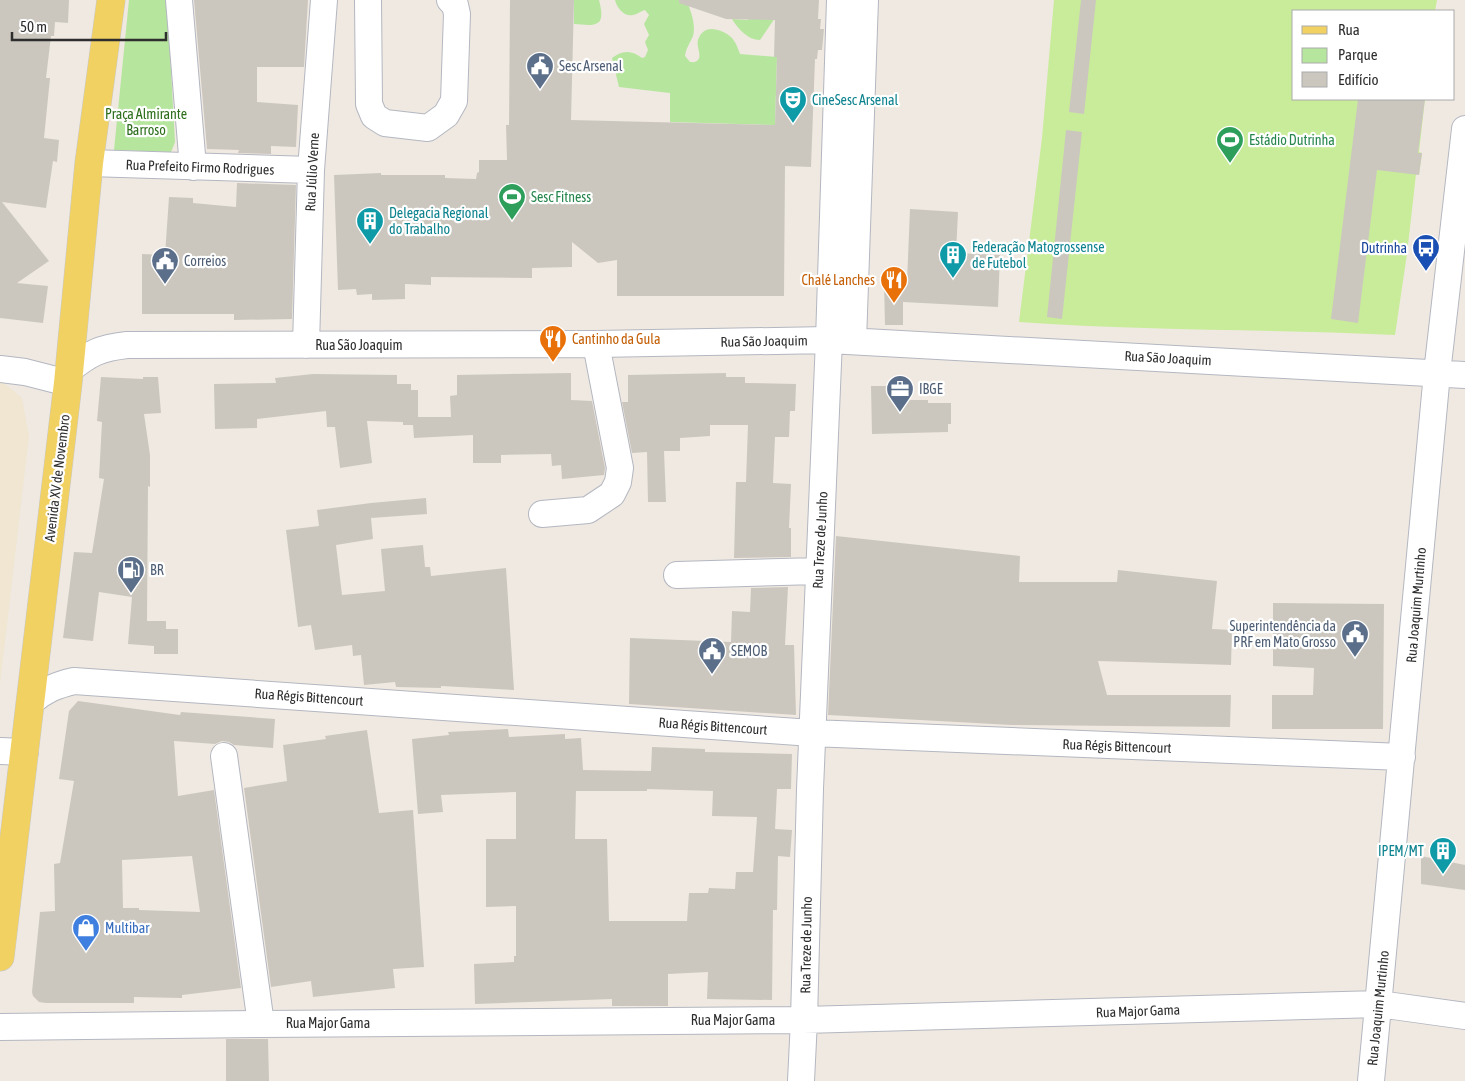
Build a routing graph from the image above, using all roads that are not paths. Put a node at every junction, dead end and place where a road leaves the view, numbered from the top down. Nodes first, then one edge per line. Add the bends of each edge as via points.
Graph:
1 (111, 0) edge
2 (180, 0) edge
3 (324, 0) edge
4 (368, 0) edge
5 (450, 0) edge
6 (840, 0) edge
7 (865, 0) edge
8 (1465, 129) edge
9 (89, 164) junction
10 (193, 167) junction
11 (311, 170) junction
12 (841, 341) junction
13 (596, 344) junction
14 (306, 345) junction
15 (0, 369) edge
16 (1437, 373) junction
17 (1465, 375) edge
18 (68, 377) junction
19 (542, 514) dead end
20 (818, 570) junction
21 (677, 575) dead end
22 (31, 702) junction
23 (812, 733) junction
24 (12, 751) edge
25 (224, 756) dead end
26 (1402, 757) junction
27 (0, 957) edge
28 (1379, 1004) junction
29 (1465, 1016) edge
30 (804, 1020) junction
31 (261, 1024) junction
32 (0, 1027) edge
33 (801, 1081) edge
34 (1371, 1081) edge

1 - 9 main road, Avenida XV de Novembro
2 - 10 street
3 - 11 street, Rua Júlio Verne
4 - 5 street via 369,104 374,116 385,123 428,128 446,114 454,101 457,14
6 - 12 street, Rua Treze de Junho
7 - 12 street, Rua Treze de Junho
8 - 16 street, Rua Joaquim Murtinho
9 - 10 street, Rua Prefeito Firmo Rodrigues
9 - 18 main road, Avenida XV de Novembro
10 - 11 street, Rua Prefeito Firmo Rodrigues
11 - 14 street, Rua Júlio Verne
12 - 13 street, Rua São Joaquim
12 - 16 street, Rua São Joaquim
12 - 20 street, Rua Treze de Junho
13 - 14 street, Rua São Joaquim
13 - 19 street via 620,468 618,482 612,494 588,510
14 - 18 street, Rua São Joaquim via 110,347 93,352
15 - 18 street
16 - 17 street, Rua São Joaquim
16 - 26 street, Rua Joaquim Murtinho
18 - 22 main road, Avenida XV de Novembro
20 - 21 street
20 - 23 street, Rua Treze de Junho
22 - 23 street, Rua Régis Bittencourt via 58,684 74,681
22 - 24 main road, Avenida XV de Novembro
23 - 26 street, Rua Régis Bittencourt
23 - 30 street, Rua Treze de Junho
24 - 27 main road, Avenida XV de Novembro
25 - 31 street
26 - 28 street, Rua Joaquim Murtinho
28 - 29 street, Rua Major Gama
28 - 30 street, Rua Major Gama
28 - 34 street, Rua Joaquim Murtinho
30 - 31 street, Rua Major Gama
30 - 33 street, Rua Treze de Junho
31 - 32 street, Rua Major Gama

